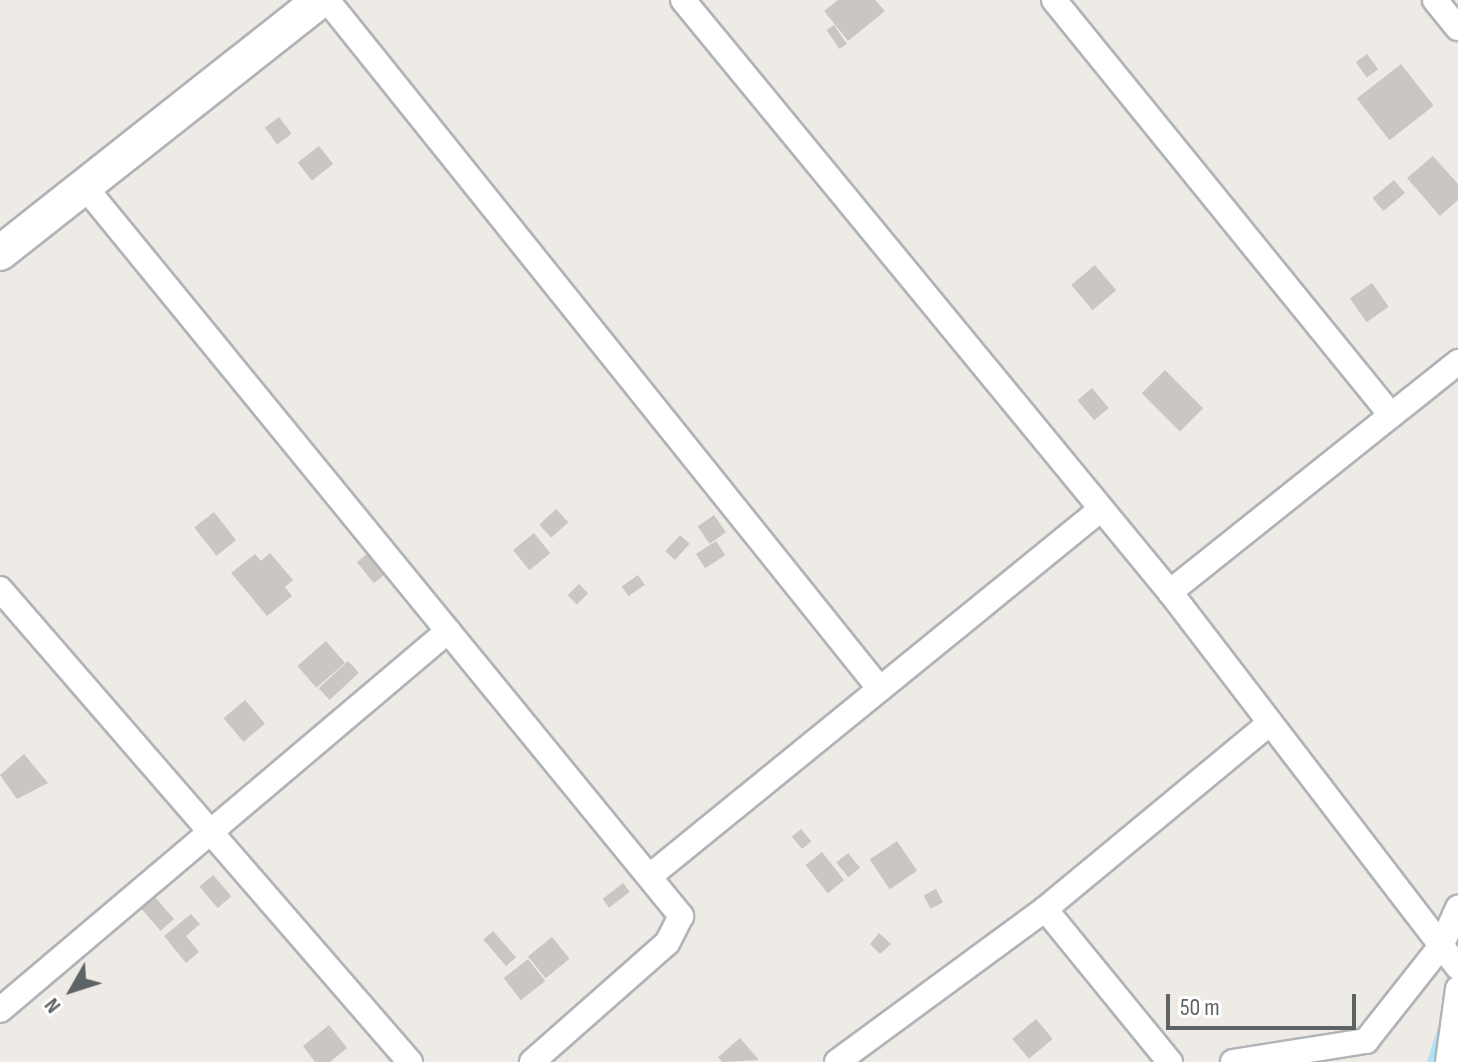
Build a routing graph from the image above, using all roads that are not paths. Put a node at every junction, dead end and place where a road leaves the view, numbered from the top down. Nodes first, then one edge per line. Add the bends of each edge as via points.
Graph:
1 (320, 0) edge
2 (327, 0) edge
3 (683, 0) edge
4 (1054, 0) edge
5 (1435, 0) edge
6 (1458, 28) edge
7 (85, 187) junction
8 (0, 253) edge
9 (1458, 362) edge
10 (1391, 415) junction
11 (1100, 510) junction
12 (0, 589) edge
13 (1170, 592) junction
14 (448, 631) junction
15 (880, 689) junction
16 (1270, 723) junction
17 (210, 833) junction
18 (650, 876) junction
19 (1458, 908) edge
20 (1045, 909) junction
21 (1441, 946) junction
22 (1458, 967) edge
23 (1458, 989) edge
24 (0, 1010) edge
25 (410, 1062) edge
26 (532, 1062) edge
27 (837, 1062) edge
28 (1170, 1062) edge
29 (1233, 1062) edge
30 (1448, 1062) edge

1 - 7 street
2 - 15 street
3 - 11 street
4 - 10 street
5 - 6 street
7 - 8 street
7 - 14 street
9 - 10 street
10 - 13 street
11 - 13 street
11 - 15 street
12 - 17 street
13 - 16 street
14 - 17 street
14 - 18 street
15 - 18 street
16 - 20 street
16 - 21 street
17 - 24 street
17 - 25 street
18 - 26 street via 681,916 667,943
19 - 21 street
20 - 27 street
20 - 28 street
21 - 22 street
21 - 29 street via 1366,1041
23 - 30 street

